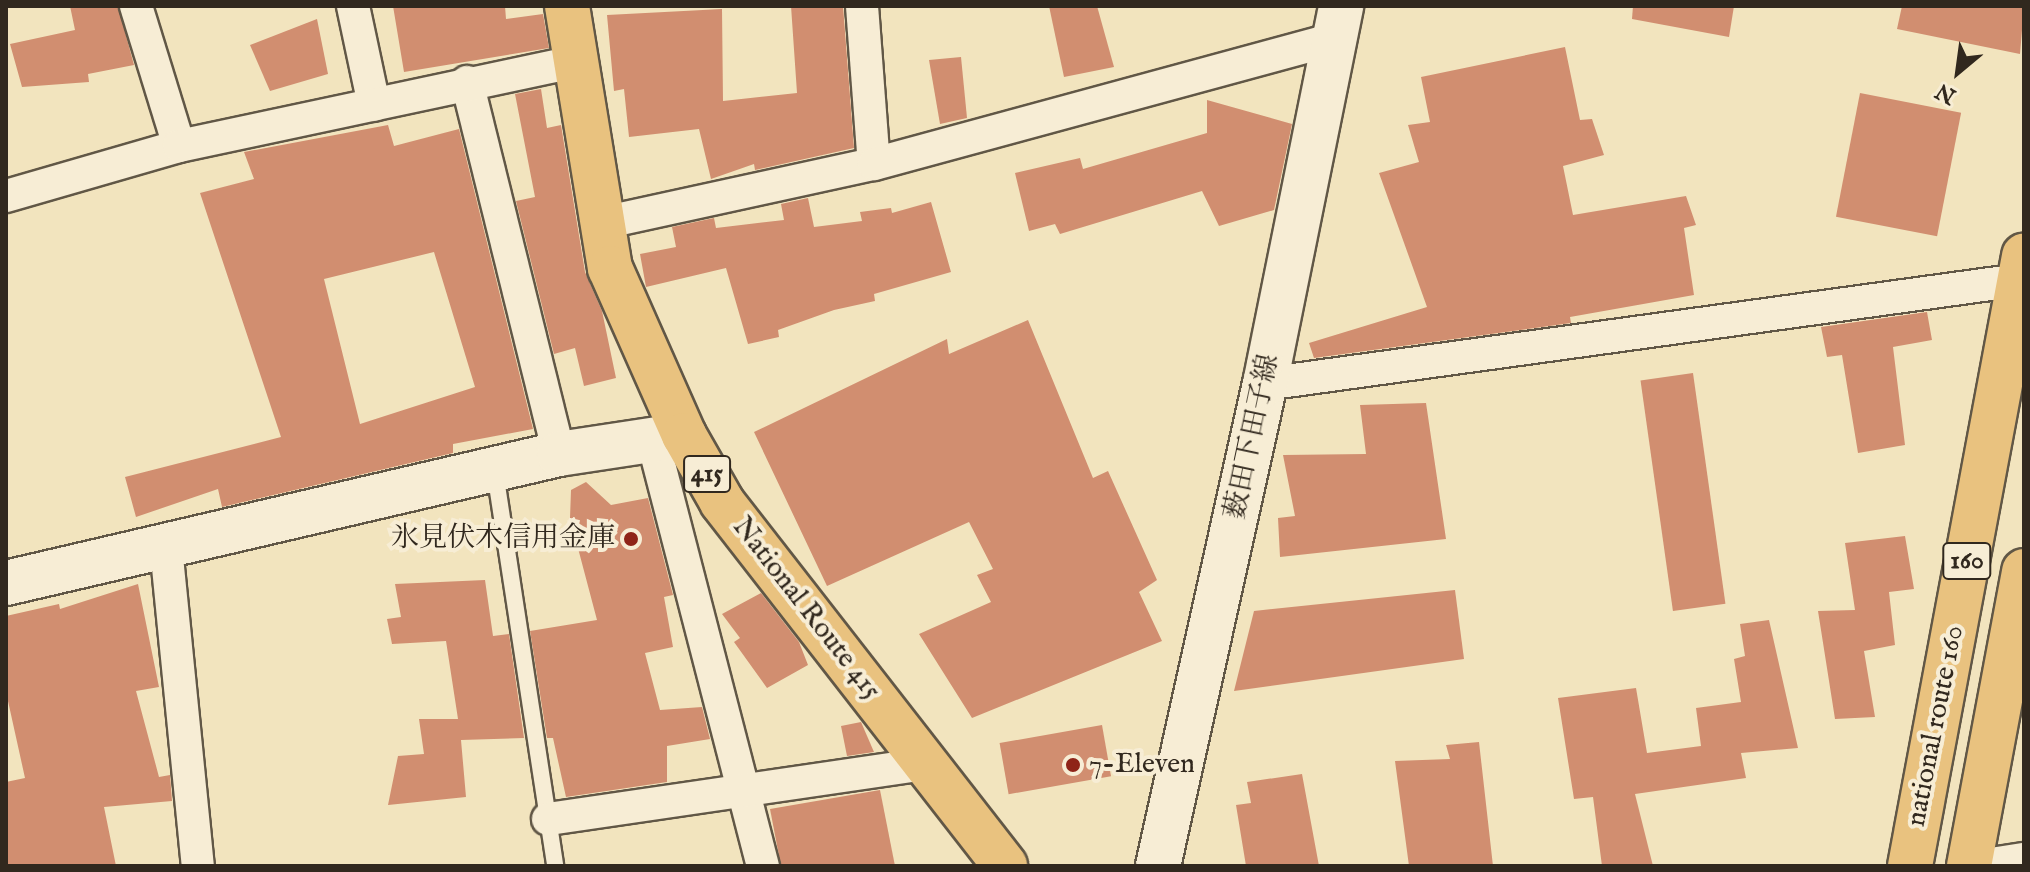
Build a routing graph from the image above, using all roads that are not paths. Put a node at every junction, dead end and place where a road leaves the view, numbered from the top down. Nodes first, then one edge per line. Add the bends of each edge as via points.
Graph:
1 (136, 6) edge
2 (353, 6) edge
3 (567, 6) edge
4 (862, 6) edge
5 (1338, 22) edge
6 (575, 62) junction
7 (467, 82) junction
8 (374, 105) junction
9 (179, 146) junction
10 (874, 164) junction
11 (6, 196) edge
12 (607, 222) junction
13 (2022, 268) edge
14 (1265, 384) junction
15 (669, 438) junction
16 (559, 454) junction
17 (495, 472) junction
18 (166, 547) junction
19 (2024, 571) edge
20 (6, 583) edge
21 (925, 764) junction
22 (744, 793) junction
23 (548, 819) junction
24 (2024, 859) edge
25 (198, 866) edge
26 (555, 866) edge
27 (763, 866) edge
28 (1005, 866) edge
29 (1158, 866) edge
30 (1910, 866) edge
31 (1969, 866) edge
32 (1978, 866) edge

1 - 9 street
2 - 8 street
3 - 6 highway, National Route 415 / 415
4 - 10 street
5 - 10 street
5 - 14 main road, 薮田下田子線
6 - 7 street
6 - 12 highway, National Route 415 / 415
7 - 8 street
7 - 16 street
8 - 9 street
9 - 11 street
10 - 12 street
12 - 15 highway, National Route 415 / 415 via 610,268
13 - 14 street
13 - 30 highway, national route 160 / 160
14 - 29 main road, 薮田下田子線
15 - 16 main road
15 - 21 highway, National Route 415 / 415
15 - 22 street
16 - 17 main road
17 - 18 main road
17 - 23 lane
18 - 20 main road
18 - 25 street
19 - 31 highway, national route 160 / 160
21 - 22 street
21 - 28 highway, National Route 415 / 415
22 - 23 street
22 - 27 street
23 - 26 lane
24 - 32 street

